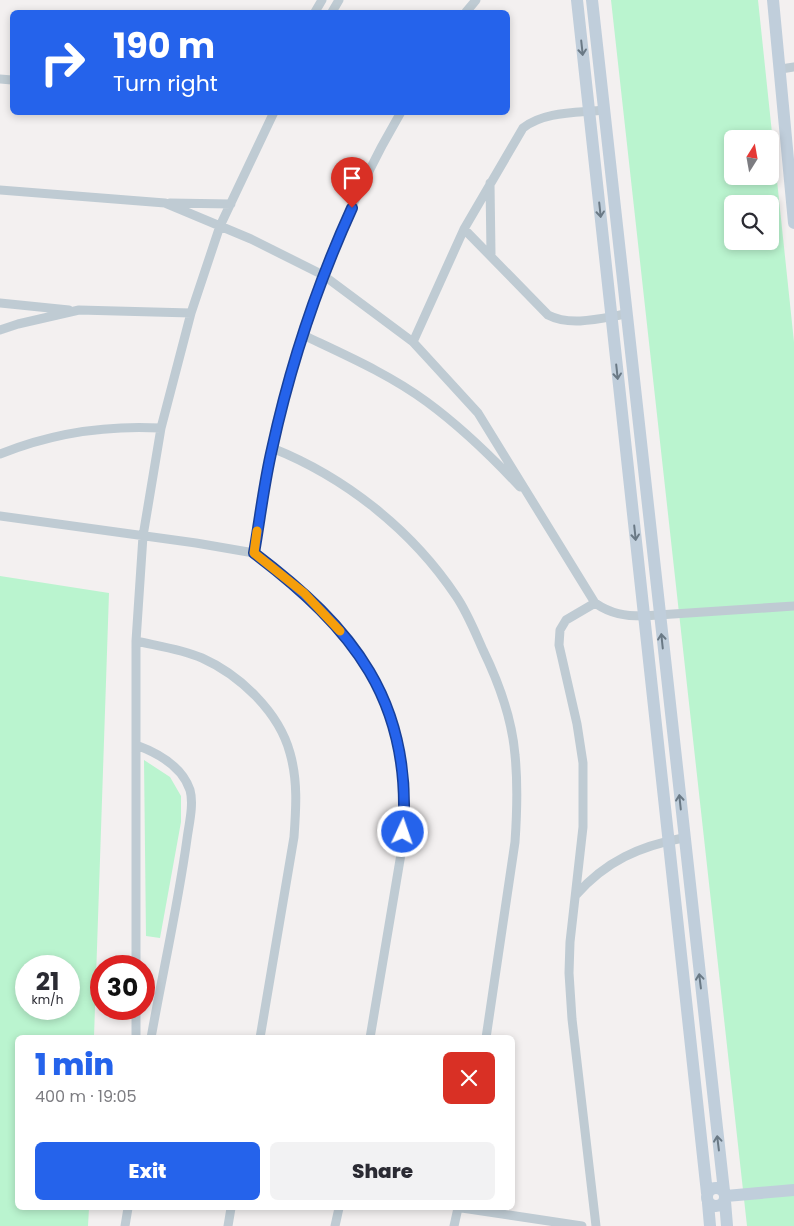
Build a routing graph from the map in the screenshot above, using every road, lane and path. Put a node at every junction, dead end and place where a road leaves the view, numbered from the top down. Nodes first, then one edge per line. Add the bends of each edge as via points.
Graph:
1 (476, 0) edge
2 (577, 0) edge
3 (592, 0) edge
4 (773, 0) edge
5 (468, 10) edge
6 (794, 67) edge
7 (781, 69) junction
8 (604, 110) junction
9 (589, 112) junction
10 (273, 115) edge
11 (399, 115) edge
12 (490, 183) junction
13 (792, 188) edge
14 (0, 190) edge
15 (165, 203) junction
16 (231, 204) junction
17 (794, 223) edge
18 (220, 226) junction
19 (464, 228) junction
20 (491, 254) junction
21 (323, 275) junction
22 (0, 303) edge
23 (79, 310) junction
24 (191, 313) junction
25 (626, 314) junction
26 (611, 317) junction
27 (0, 330) edge
28 (303, 335) junction
29 (412, 342) junction
30 (161, 428) junction
31 (272, 448) junction
32 (0, 454) edge
33 (532, 500) junction
34 (0, 516) edge
35 (143, 536) junction
36 (254, 553) junction
37 (595, 603) junction
38 (794, 606) edge
39 (659, 615) junction
40 (644, 616) junction
41 (136, 641) junction
42 (136, 745) junction
43 (683, 838) junction
44 (668, 841) junction
45 (576, 895) junction
46 (136, 955) edge
47 (136, 1020) edge
48 (136, 1035) edge
49 (152, 1035) edge
50 (261, 1035) edge
51 (371, 1035) edge
52 (486, 1035) edge
53 (794, 1190) edge
54 (725, 1196) junction
55 (708, 1198) junction
56 (128, 1210) edge
57 (231, 1210) edge
58 (339, 1210) edge
59 (458, 1210) edge
60 (475, 1210) edge
61 (125, 1226) edge
62 (228, 1226) edge
63 (336, 1226) edge
64 (454, 1226) edge
65 (582, 1226) edge
66 (596, 1226) edge
67 (710, 1226) edge
68 (727, 1226) edge

1 - 5 street
2 -> 9 street
3 - 8 street
4 - 7 street
6 - 7 street
7 - 13 street
8 - 9 street
8 - 25 street
9 - 12 street via 533,120 514,140
9 -> 26 street
10 - 16 street
11 - 21 street via 366,177
12 - 19 street
12 - 20 street
13 - 17 street
14 - 15 street
15 - 16 street
15 - 18 street
16 - 18 street
18 - 21 street
18 - 24 street
19 - 20 street
19 - 29 street
20 - 26 street via 541,308 559,321
21 - 28 street
21 - 29 street
22 - 23 street
23 - 24 street
23 - 27 street
24 - 30 street
25 - 26 street
25 - 39 street
26 -> 40 street
28 - 31 street
28 - 33 street via 362,363 426,401 464,432
29 - 33 street via 487,425
30 - 32 street via 135,426 82,430
30 - 35 street
31 - 36 street
31 - 52 street via 316,468 351,490 420,550 457,597 491,666 505,706 515,753 516,822
33 - 37 street
34 - 35 street
35 - 36 street
35 - 41 street
36 - 51 street via 304,593 356,650 374,678 390,714 399,748 405,790 402,848
37 - 40 street via 620,615
37 - 45 street via 566,620 560,630 559,645 583,763 584,810
38 - 39 street
39 - 40 street
43 -> 39 street
40 - 44 street
41 - 42 street
41 - 50 street via 179,650 225,670 265,708 290,752 296,796 294,836
42 - 46 street
42 - 49 street via 155,752 172,764 186,784 190,799 184,856
43 - 44 street
54 -> 43 street
44 - 45 street via 642,848 617,860 595,875
44 - 55 street
45 - 66 street via 570,942 572,1019
47 - 48 street
53 - 54 street
54 - 55 street via 715,1188
54 - 68 street
55 - 67 street
56 - 61 street
57 - 62 street
58 - 63 street
59 - 64 street
60 - 65 street

